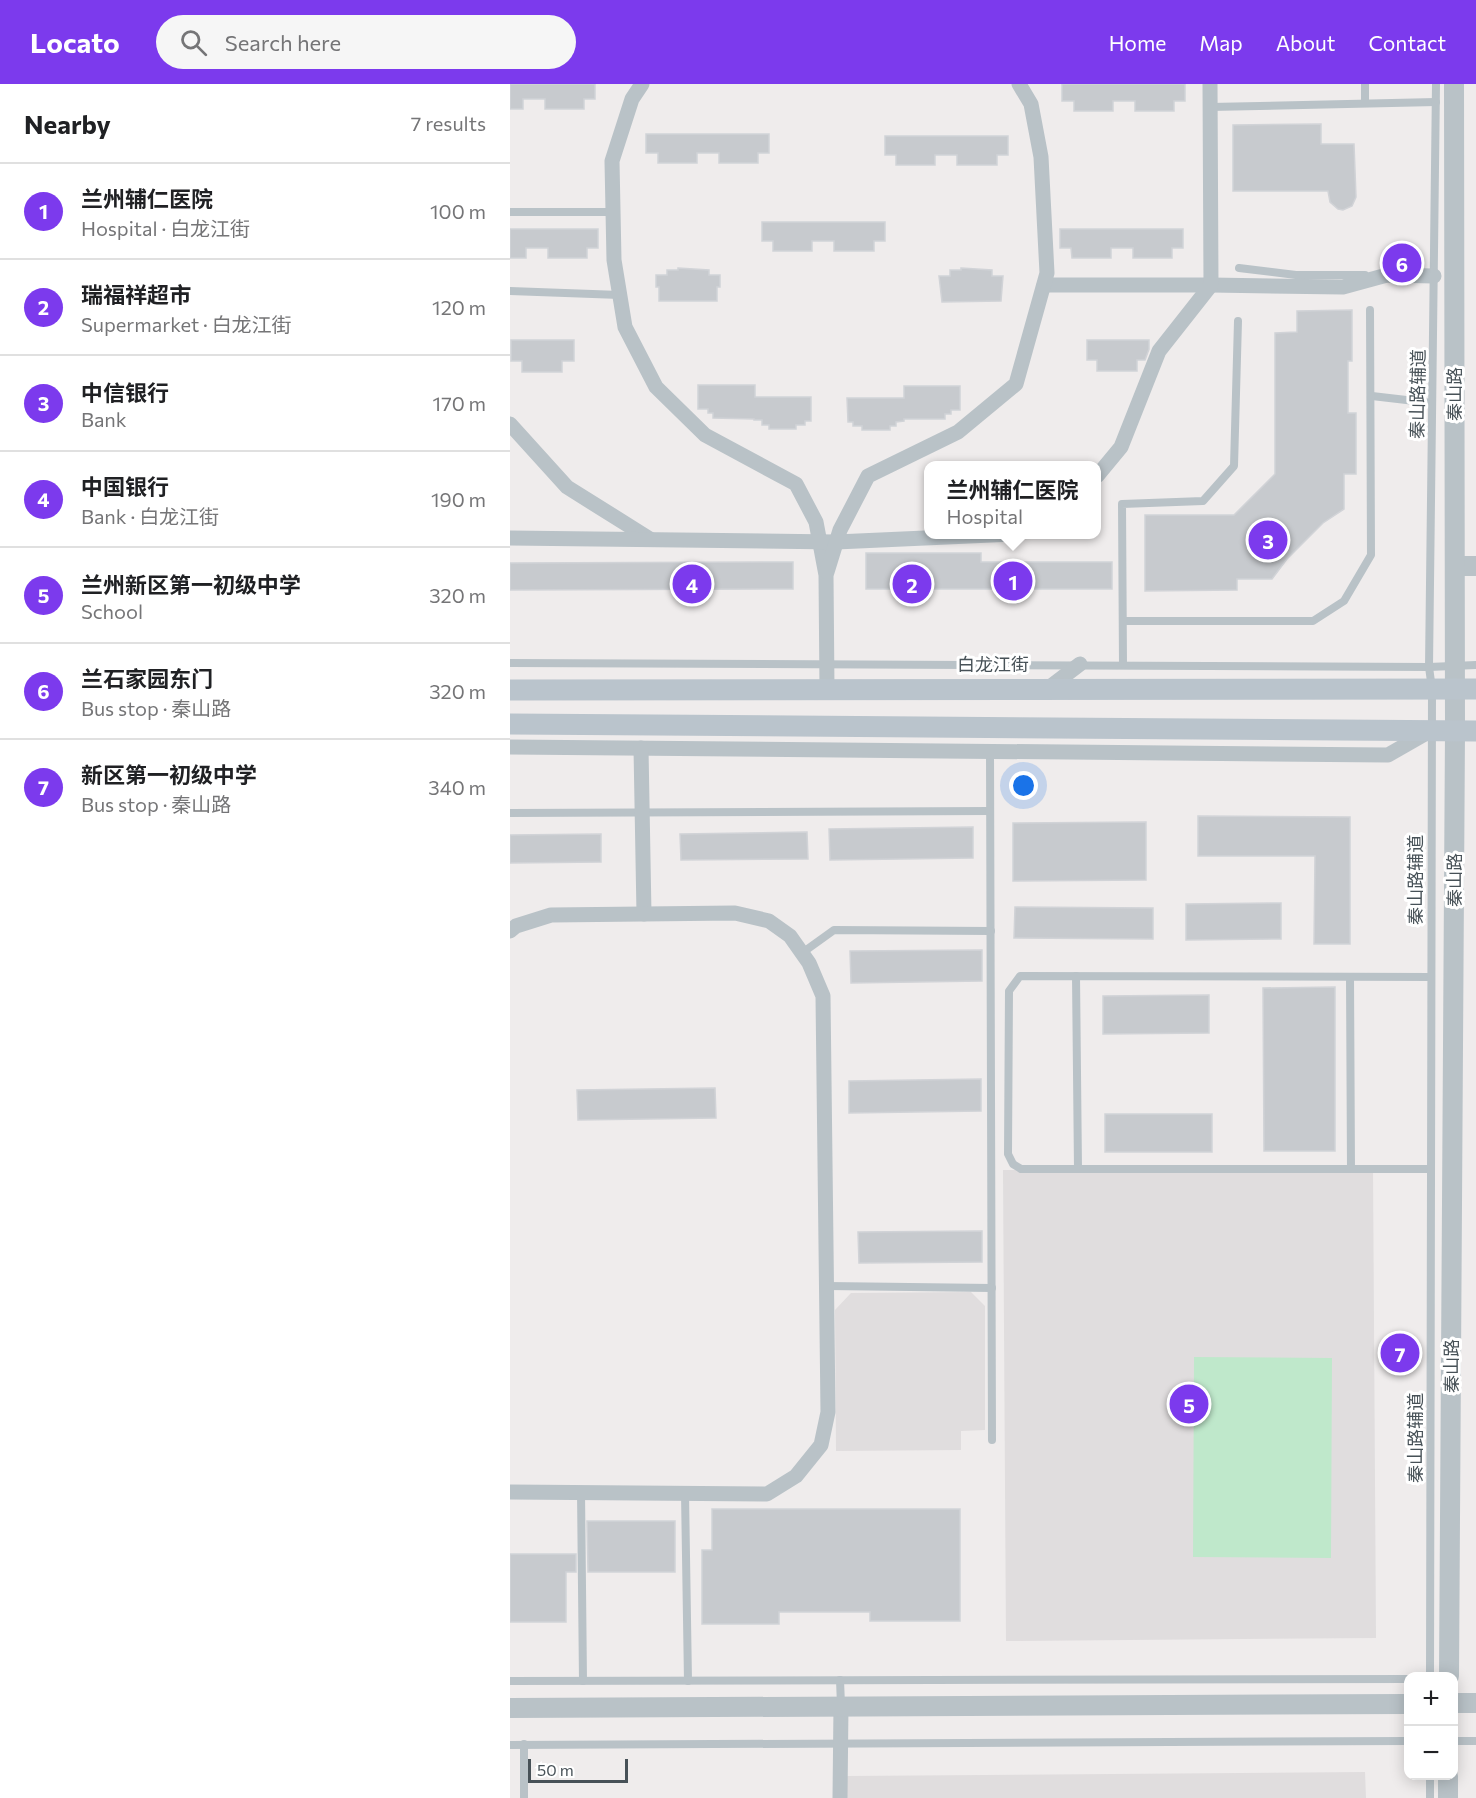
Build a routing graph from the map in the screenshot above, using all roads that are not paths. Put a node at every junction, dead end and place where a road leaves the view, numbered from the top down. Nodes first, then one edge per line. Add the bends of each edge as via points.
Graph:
1 (642, 84) edge
2 (1019, 84) edge
3 (1210, 84) edge
4 (1365, 84) edge
5 (1436, 84) edge
6 (1454, 84) edge
7 (1365, 102) junction
8 (1436, 102) junction
9 (1210, 107) junction
10 (510, 212) edge
11 (613, 212) junction
12 (1239, 268) dead end
13 (1388, 275) junction
14 (1434, 276) junction
15 (1044, 285) junction
16 (1211, 285) junction
17 (510, 291) edge
18 (620, 295) junction
19 (1370, 310) dead end
20 (1238, 321) dead end
21 (1372, 396) junction
22 (1432, 403) junction
23 (510, 424) edge
24 (1101, 472) edge
25 (510, 538) edge
26 (924, 538) edge
27 (650, 539) junction
28 (820, 541) junction
29 (836, 542) junction
30 (1455, 566) junction
31 (1476, 566) edge
32 (826, 575) junction
33 (1123, 621) junction
34 (510, 663) edge
35 (826, 664) junction
36 (1080, 664) junction
37 (1124, 664) junction
38 (1455, 665) junction
39 (1476, 665) edge
40 (1429, 667) junction
41 (1432, 689) junction
42 (1466, 689) edge
43 (510, 690) edge
44 (827, 690) junction
45 (1046, 690) junction
46 (510, 724) edge
47 (1430, 731) junction
48 (1466, 731) edge
49 (510, 747) edge
50 (641, 748) junction
51 (990, 752) junction
52 (990, 811) junction
53 (510, 813) edge
54 (642, 813) junction
55 (644, 914) junction
56 (510, 930) edge
57 (991, 931) junction
58 (802, 953) junction
59 (1076, 976) junction
60 (1350, 976) junction
61 (1430, 976) junction
62 (1078, 1169) junction
63 (1351, 1169) junction
64 (1430, 1169) junction
65 (827, 1286) junction
66 (992, 1288) junction
67 (992, 1440) dead end
68 (510, 1492) edge
69 (581, 1492) junction
70 (684, 1493) junction
71 (1430, 1672) edge
72 (1449, 1672) edge
73 (1404, 1679) edge
74 (688, 1680) junction
75 (840, 1680) junction
76 (510, 1681) edge
77 (583, 1681) junction
78 (1458, 1703) edge
79 (1476, 1703) edge
80 (1404, 1704) edge
81 (841, 1706) junction
82 (510, 1708) edge
83 (1404, 1741) edge
84 (1458, 1741) edge
85 (1476, 1741) edge
86 (841, 1742) junction
87 (524, 1744) junction
88 (510, 1745) edge
89 (1430, 1780) edge
90 (1448, 1780) edge
91 (524, 1798) edge
92 (840, 1798) edge
93 (1430, 1798) edge
94 (1448, 1798) edge

1 - 11 street via 632,99 612,161
2 - 15 street via 1031,104 1041,157 1047,273
3 - 9 street
4 - 7 lane
5 - 8 lane, 秦山路辅道
6 - 30 street, 秦山路
7 - 8 lane
7 - 9 lane
8 - 14 lane, 秦山路辅道
9 - 16 street
10 - 11 lane
11 - 18 street via 614,260
12 - 13 lane via 1296,275
13 - 14 street
13 - 16 street via 1343,287
14 - 22 lane, 秦山路辅道
15 - 16 street
15 - 29 street via 1016,384 958,432 868,476
16 - 24 street via 1159,351 1120,447
17 - 18 lane
18 - 28 street via 625,327 656,387 705,435 796,483 816,522
19 - 21 lane
20 - 33 lane via 1234,466 1203,501 1122,504
21 - 22 lane
21 - 33 lane via 1371,555 1344,601 1313,621
22 - 40 lane, 秦山路辅道
23 - 27 street via 567,487
25 - 27 street
26 - 29 street
27 - 28 street
28 - 29 street
28 - 32 street
29 - 32 street
30 - 31 street
30 - 38 street, 秦山路
32 - 35 street
33 - 37 lane
34 - 35 lane, 白龙江街
35 - 36 lane, 白龙江街
35 - 44 street
36 - 37 lane, 白龙江街
36 - 45 street
37 - 40 lane, 白龙江街
38 - 39 lane, 白龙江街
38 - 40 lane, 白龙江街
38 - 42 street, 秦山路
40 - 41 lane, 秦山路辅道
41 - 42 main road, 白龙江街
41 - 45 main road, 白龙江街
41 - 47 lane, 秦山路辅道
42 - 48 street, 秦山路
43 - 44 main road, 白龙江街
44 - 45 main road, 白龙江街
46 - 47 main road
47 - 48 main road
47 - 51 street via 1388,755
47 - 61 lane, 秦山路辅道
48 - 72 street, 秦山路
49 - 50 street
50 - 51 street
50 - 54 street
51 - 52 lane
52 - 54 lane
52 - 57 lane
53 - 54 lane
54 - 55 street
55 - 56 street via 551,915
55 - 58 street via 735,914 768,921 790,936
57 - 58 lane via 834,930
57 - 66 lane
58 - 65 street via 823,996
59 - 60 lane
59 - 62 lane
59 - 62 lane via 1020,976 1009,991 1008,1154 1021,1169
60 - 61 lane
60 - 63 lane
61 - 64 lane, 秦山路辅道
62 - 63 lane
63 - 64 lane
64 - 71 lane, 秦山路辅道
65 - 66 lane
65 - 70 street via 828,1412 821,1445 796,1476 767,1494
66 - 67 lane
68 - 69 street
69 - 70 street
69 - 77 lane
70 - 74 lane
73 - 75 lane
74 - 75 lane
74 - 77 lane
75 - 81 lane
76 - 77 lane
78 - 79 street
80 - 81 street
81 - 82 street
81 - 86 street
83 - 86 lane
84 - 85 lane
86 - 87 lane
86 - 92 street
87 - 88 lane
87 - 91 lane
89 - 93 lane
90 - 94 street

